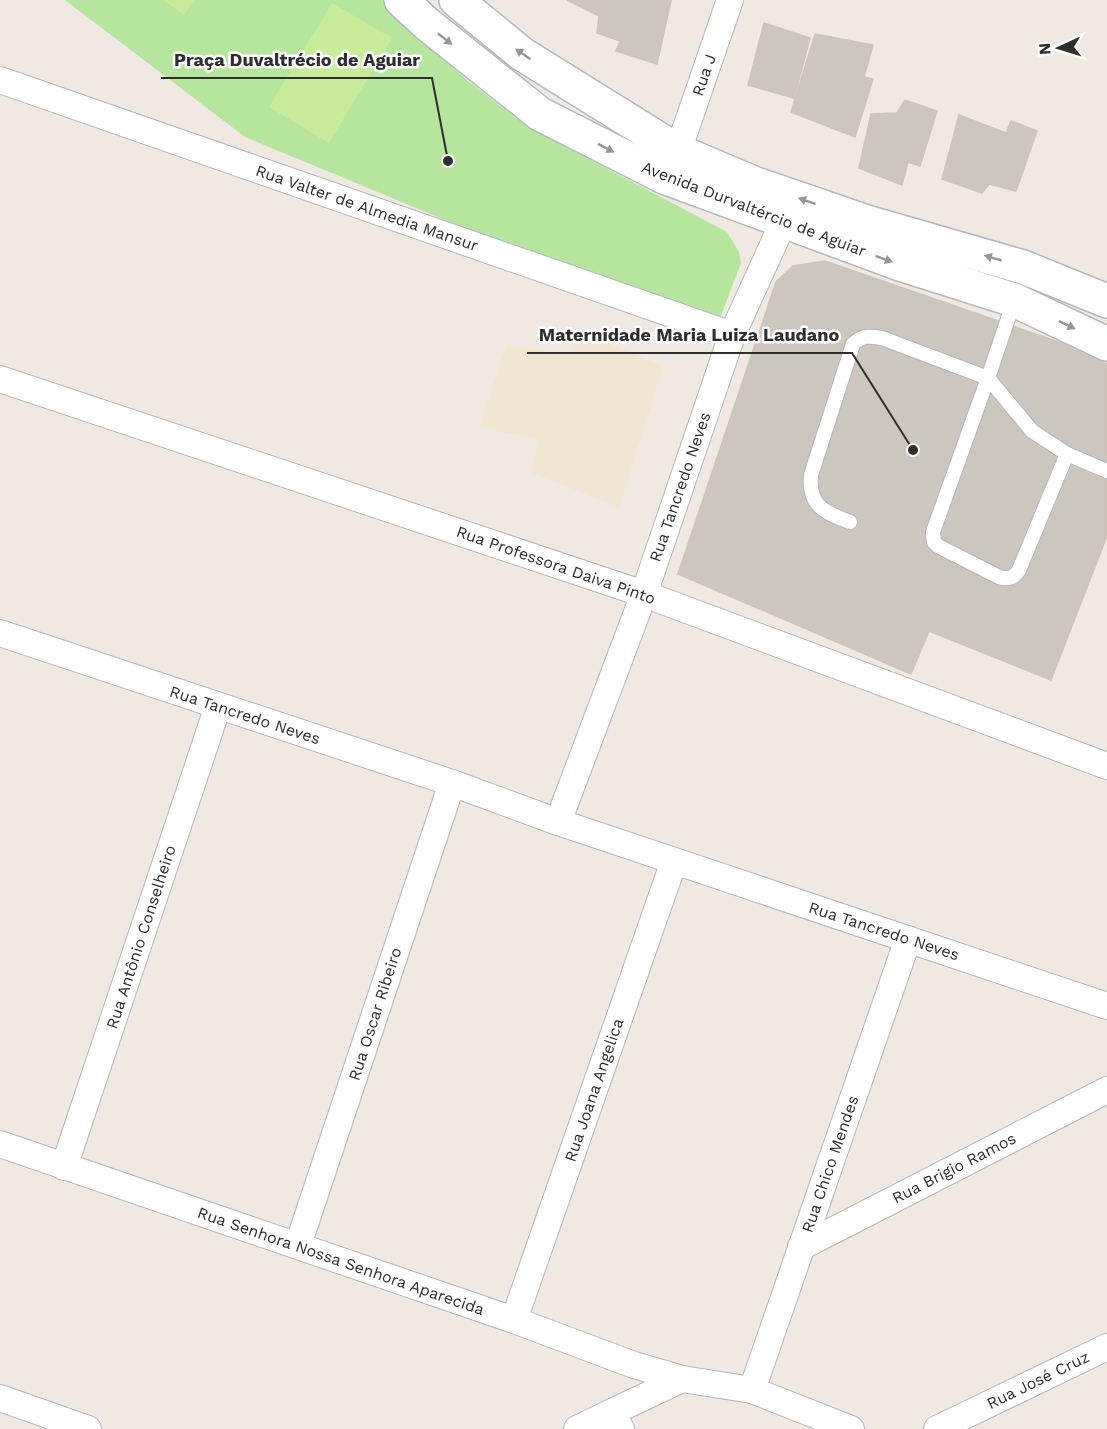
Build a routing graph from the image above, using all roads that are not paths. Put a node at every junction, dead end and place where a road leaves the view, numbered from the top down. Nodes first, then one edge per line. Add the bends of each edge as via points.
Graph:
1 (401, 0) edge
2 (456, 0) edge
3 (730, 0) edge
4 (557, 75) junction
5 (1, 81) edge
6 (540, 114) junction
7 (678, 151) junction
8 (783, 223) junction
9 (1019, 283) junction
10 (1107, 300) edge
11 (732, 335) junction
12 (1107, 344) edge
13 (988, 378) junction
14 (0, 379) edge
15 (1067, 454) junction
16 (1107, 471) edge
17 (850, 522) dead end
18 (644, 594) junction
19 (0, 633) edge
20 (218, 706) junction
21 (1107, 766) edge
22 (453, 783) junction
23 (558, 822) junction
24 (674, 861) junction
25 (908, 939) junction
26 (1107, 1006) edge
27 (1107, 1090) edge
28 (0, 1144) edge
29 (64, 1167) junction
30 (298, 1245) junction
31 (801, 1247) junction
32 (514, 1320) junction
33 (1107, 1347) edge
34 (682, 1379) junction
35 (752, 1390) junction
36 (0, 1398) edge
37 (616, 1421) edge
38 (88, 1429) edge
39 (577, 1429) edge
40 (851, 1429) edge
41 (937, 1429) edge

1 -> 6 street, Avenida Durvaltércio de Aguiar
4 -> 2 street, Avenida Durvaltércio de Aguiar via 522,54
3 - 7 street, Rua J
4 - 6 street
4 - 7 street, Avenida Durvaltércio de Aguiar
5 - 11 street, Rua Valter de Almedia Mansur
6 -> 8 street, Avenida Durvaltércio de Aguiar via 664,177
9 -> 7 street, Avenida Durvaltércio de Aguiar
8 -> 9 street, Avenida Durvaltércio de Aguiar via 900,264
8 - 11 street, Rua Tancredo Neves
9 - 10 street, Avenida Durvaltércio de Aguiar
9 -> 12 street, Avenida Durvaltércio de Aguiar
9 - 13 lane
11 - 18 street, Rua Tancredo Neves
13 - 15 lane via 1032,431
13 - 15 lane via 933,532 938,546 999,578 1016,575
13 - 17 lane via 882,338 868,336 853,344 810,484 818,506
14 - 18 street, Rua Professora Daiva Pinto
15 - 16 lane
18 - 21 street, Rua Professora Daiva Pinto
18 - 23 street, Rua Tancredo Neves
19 - 20 street, Rua Tancredo Neves
20 - 22 street, Rua Tancredo Neves
20 - 29 street, Rua Antônio Conselheiro
22 - 23 street, Rua Tancredo Neves
22 - 30 street, Rua Oscar Ribeiro
23 - 24 street, Rua Tancredo Neves
24 - 25 street, Rua Tancredo Neves
24 - 32 street, Rua Joana Angelica
25 - 26 street, Rua Tancredo Neves
25 - 31 street, Rua Chico Mendes
27 - 31 street, Rua Brigio Ramos
28 - 29 street, Rua Senhora Nossa Senhora Aparecida
29 - 30 street, Rua Senhora Nossa Senhora Aparecida
30 - 32 street, Rua Senhora Nossa Senhora Aparecida
31 - 35 street, Rua Chico Mendes
32 - 34 street, Rua Senhora Nossa Senhora Aparecida
33 - 41 street, Rua José Cruz
34 - 35 street, Rua Senhora Nossa Senhora Aparecida
34 - 37 street
35 - 40 street, Rua Senhora Nossa Senhora Aparecida
36 - 38 street
37 - 39 street

